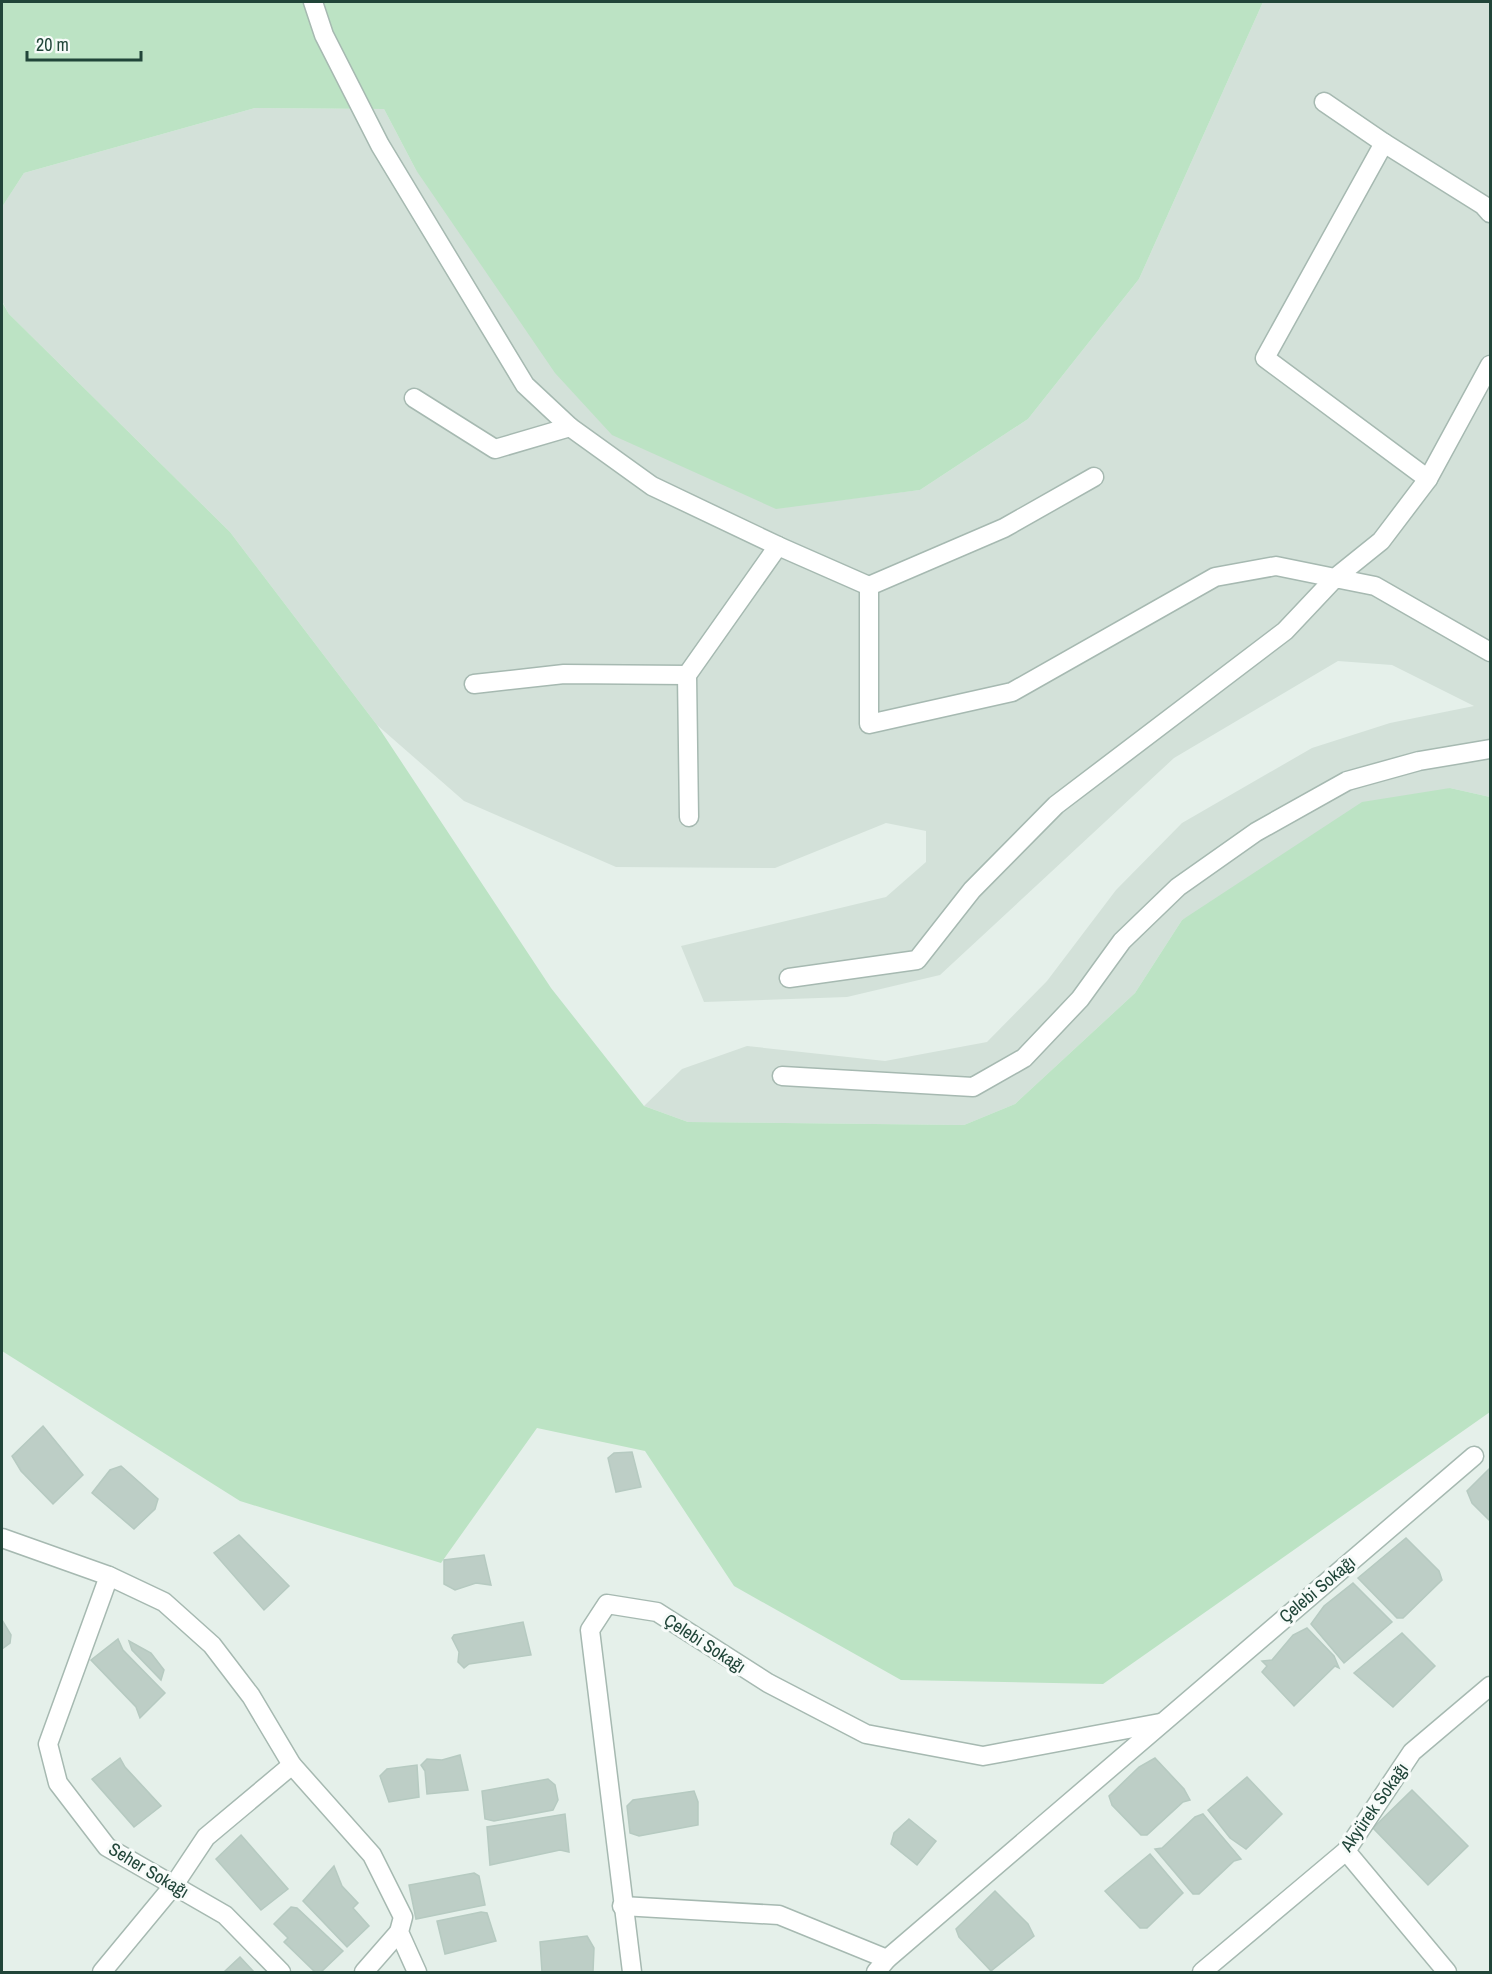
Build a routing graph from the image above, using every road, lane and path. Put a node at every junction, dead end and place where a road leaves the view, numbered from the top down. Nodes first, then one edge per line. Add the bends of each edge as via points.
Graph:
1 (313, 2) edge
2 (1324, 102) dead end
3 (1384, 143) junction
4 (1491, 213) edge
5 (1491, 365) edge
6 (414, 398) dead end
7 (570, 427) junction
8 (1094, 477) dead end
9 (1428, 479) junction
10 (778, 546) junction
11 (1335, 578) junction
12 (869, 586) junction
13 (1491, 652) edge
14 (687, 675) junction
15 (474, 684) dead end
16 (1491, 749) edge
17 (689, 817) dead end
18 (789, 978) dead end
19 (782, 1076) dead end
20 (1474, 1456) dead end
21 (2, 1538) edge
22 (109, 1576) junction
23 (1491, 1686) edge
24 (1160, 1723) junction
25 (292, 1766) junction
26 (1346, 1851) junction
27 (174, 1885) junction
28 (622, 1906) junction
29 (399, 1932) junction
30 (881, 1966) edge
31 (102, 1972) edge
32 (281, 1972) edge
33 (364, 1972) edge
34 (417, 1972) edge
35 (632, 1972) edge
36 (1202, 1972) edge
37 (1447, 1972) edge

1 - 7 street via 324,35 380,145 525,385
2 - 3 street
3 - 4 street
3 - 9 street via 1265,358
5 - 9 street
6 - 7 street via 495,449
7 - 10 street via 652,486
8 - 12 street via 1004,528
9 - 11 street via 1381,542
10 - 12 street
10 - 14 street
11 - 12 street via 1276,566 1215,578 1012,692 869,724
11 - 13 street via 1375,586
11 - 18 street via 1285,632 1056,805 972,890 917,960
14 - 15 street via 564,674
14 - 17 street
16 - 19 street via 1419,761 1347,781 1256,832 1178,886 1122,941 1080,999 1024,1058 973,1087
20 - 24 street, Çelebi Sokağı
21 - 22 street
22 - 25 street via 164,1602 212,1645 251,1696
22 - 27 street, Seher Sokağı via 48,1744 58,1783 107,1847
23 - 26 street, Akyürek Sokağı via 1412,1752
24 - 28 street, Çelebi Sokağı via 983,1756 866,1734 768,1683 657,1612 607,1604 590,1630
24 - 30 street, Çelebi Sokağı
25 - 27 street via 206,1837
25 - 29 street via 372,1855 403,1917
26 - 36 street, Akyürek Sokağı
26 - 37 street
27 - 31 street
27 - 32 street, Seher Sokağı via 225,1915
28 - 30 street via 779,1915
28 - 35 street, Çelebi Sokağı
29 - 33 street
29 - 34 street

